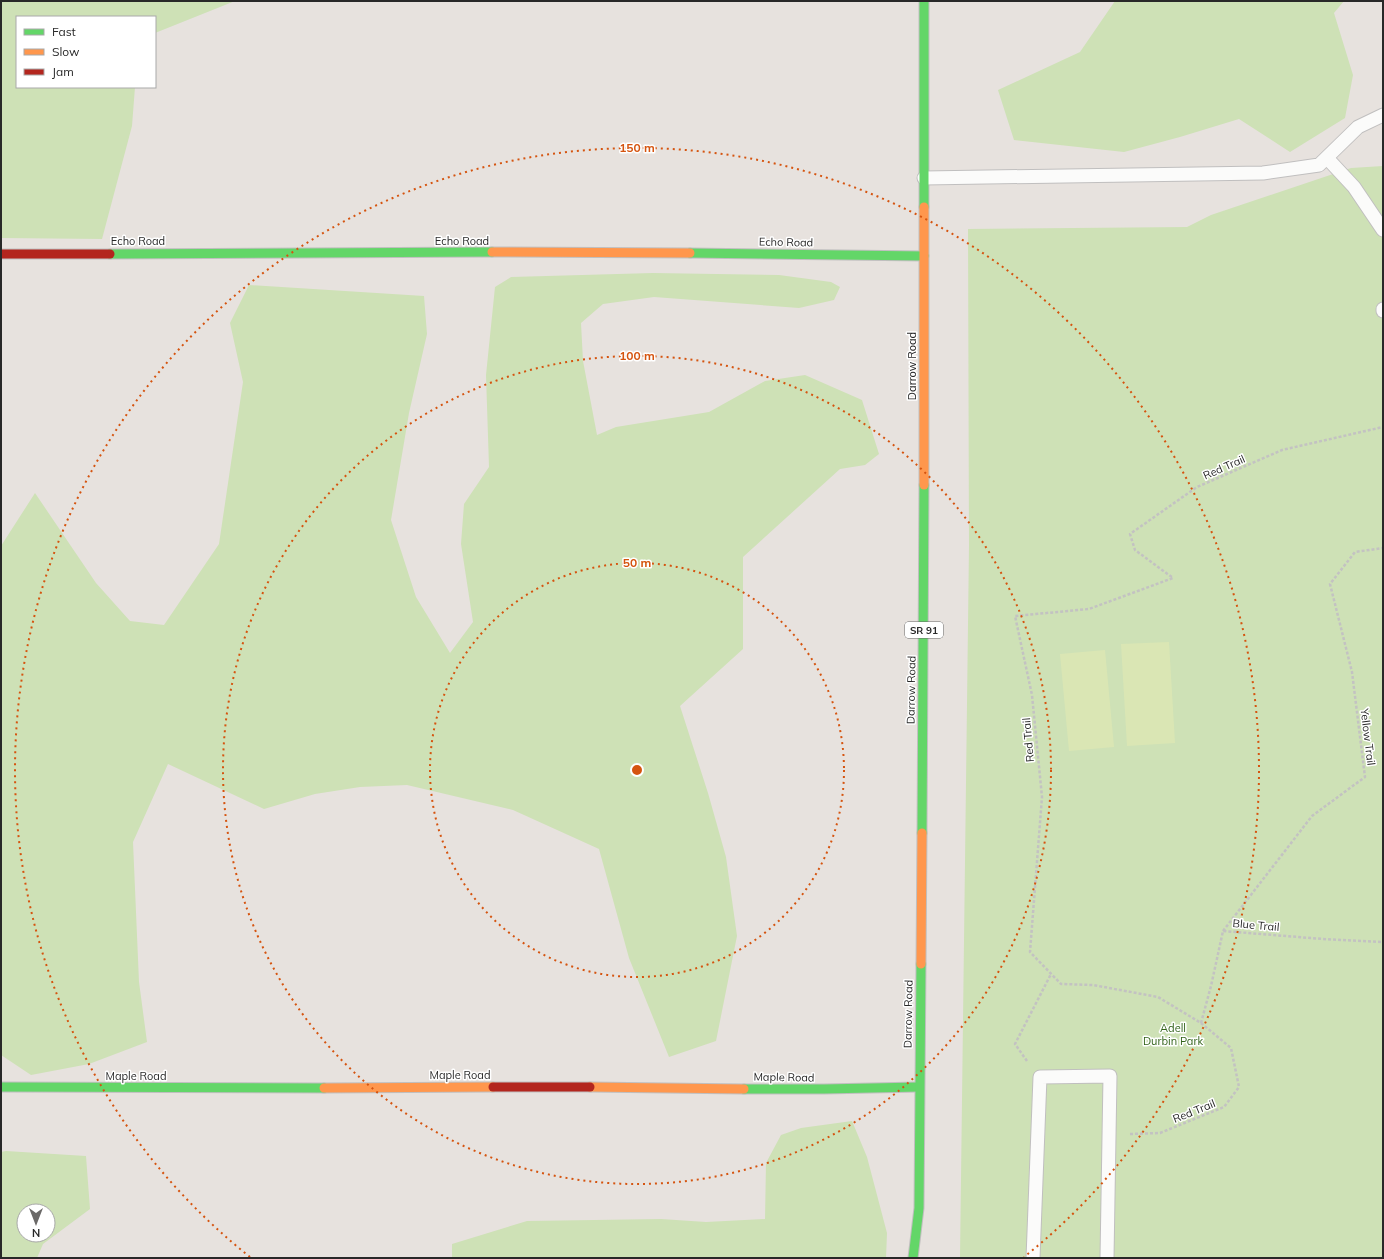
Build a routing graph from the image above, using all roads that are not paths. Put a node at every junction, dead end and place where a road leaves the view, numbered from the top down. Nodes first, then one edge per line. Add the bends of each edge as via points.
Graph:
1 (924, 1) edge
2 (1383, 115) edge
3 (1327, 158) junction
4 (924, 178) junction
5 (1383, 230) edge
6 (1, 254) edge
7 (924, 256) junction
8 (1, 1087) edge
9 (919, 1087) junction
10 (912, 1258) edge
11 (1033, 1258) edge
12 (1107, 1258) edge

1 - 4 street, Darrow Road / SR 91
2 - 3 lane via 1358,127
3 - 4 lane via 1319,165 1263,173
3 - 5 lane via 1354,186
4 - 7 street, Darrow Road / SR 91
6 - 7 street, Echo Road via 595,252
7 - 9 street, Darrow Road / SR 91 via 924,658
8 - 9 street, Maple Road
9 - 10 street, Darrow Road / SR 91 via 919,1208
11 - 12 lane via 1040,1077 1110,1076

